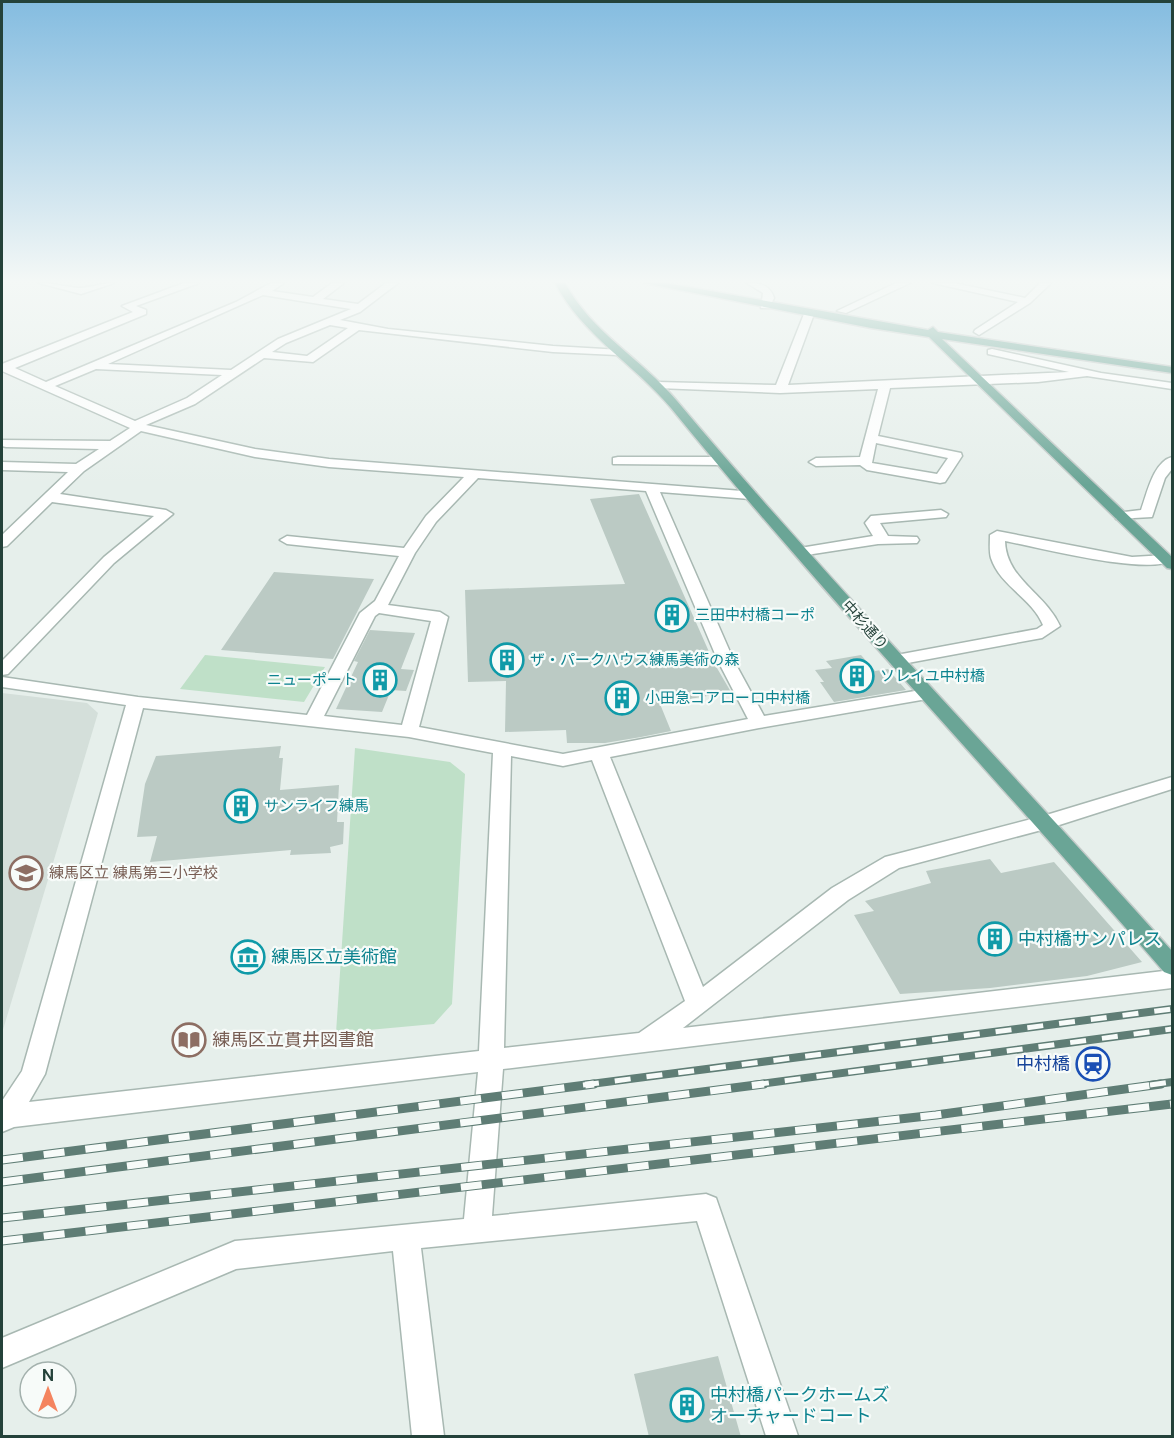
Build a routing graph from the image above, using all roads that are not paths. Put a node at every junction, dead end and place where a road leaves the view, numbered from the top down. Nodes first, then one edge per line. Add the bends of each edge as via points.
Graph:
1 (48, 350) edge
2 (131, 350) edge
3 (267, 350) edge
4 (324, 350) edge
5 (577, 350) edge
6 (795, 350) edge
7 (951, 350) edge
8 (1054, 350) edge
9 (1109, 350) edge
10 (617, 352) joint
11 (992, 352) dead end
12 (260, 354) junction
13 (1173, 359) edge
14 (93, 366) junction
15 (4, 368) edge
16 (1173, 370) edge
17 (232, 373) junction
18 (1087, 373) junction
19 (977, 380) junction
20 (658, 385) junction
21 (885, 385) junction
22 (46, 386) junction
23 (1173, 386) edge
24 (780, 390) junction
25 (138, 426) junction
26 (873, 439) junction
27 (6, 442) dead end
28 (113, 445) junction
29 (618, 461) dead end
30 (720, 461) junction
31 (866, 461) junction
32 (1173, 461) edge
33 (816, 462) dead end
34 (2, 466) edge
35 (79, 468) junction
36 (474, 475) junction
37 (651, 488) junction
38 (750, 495) junction
39 (49, 497) junction
40 (941, 514) dead end
41 (1120, 516) junction
42 (287, 540) dead end
43 (878, 540) junction
44 (912, 540) dead end
45 (2, 543) edge
46 (800, 552) junction
47 (408, 553) junction
48 (1169, 562) edge
49 (377, 608) junction
50 (897, 660) junction
51 (2, 670) edge
52 (2, 682) edge
53 (927, 694) junction
54 (136, 702) junction
55 (313, 721) junction
56 (759, 722) junction
57 (410, 731) junction
58 (502, 749) junction
59 (599, 754) junction
60 (1173, 783) edge
61 (1046, 822) junction
62 (1173, 966) edge
63 (1173, 979) edge
64 (698, 1004) junction
65 (644, 1042) junction
66 (491, 1059) junction
67 (5, 1119) edge
68 (477, 1232) junction
69 (405, 1236) junction
70 (2, 1353) edge
71 (428, 1437) edge
72 (782, 1437) edge

1 - 15 street
2 - 14 street
3 - 12 street
4 - 12 street via 309,360
5 - 10 street
6 - 24 street
7 - 19 main road
8 - 16 main road
9 - 13 main road
10 - 20 main road, 中杉通り
11 - 18 street
12 - 17 street
14 - 17 street
14 - 22 street
15 - 22 street
17 - 25 street via 191,401
18 - 19 street via 1055,379
18 - 23 street
19 - 21 street
19 - 41 main road
20 - 24 street
20 - 30 main road, 中杉通り
21 - 24 street
21 - 26 street
22 - 25 street
25 - 28 street
25 - 36 street via 302,460
26 - 31 street
26 - 31 street via 956,456 940,479 867,466
27 - 28 street
28 - 35 street
29 - 30 street
30 - 38 main road, 中杉通り
31 - 33 street
32 - 41 street via 1159,477 1147,514
34 - 35 street
35 - 39 street
36 - 37 street
36 - 47 street via 431,519
37 - 38 street
37 - 56 street via 726,661
38 - 46 main road, 中杉通り
39 - 45 street
39 - 51 street via 166,514 109,560
40 - 43 street via 872,521 881,535
41 - 48 main road
42 - 47 street
43 - 44 street
43 - 46 street
46 - 50 main road, 中杉通り
47 - 49 street
48 - 50 street via 1132,561 997,535 999,558 1008,573 1038,601 1052,626 1042,633
49 - 55 street via 368,613
49 - 57 street via 440,617
50 - 53 main road, 中杉通り
52 - 54 street
53 - 56 street
53 - 61 main road, 中杉通り
54 - 55 street
54 - 67 street via 33,1074
55 - 57 street
56 - 59 street
57 - 58 street
58 - 59 street via 563,760
58 - 66 street
59 - 64 street
60 - 61 street
61 - 62 main road, 中杉通り
61 - 64 street via 892,862 840,894
63 - 65 street
64 - 65 street
65 - 66 street
66 - 67 street
66 - 68 street
68 - 69 street
68 - 72 street via 706,1207
69 - 70 street via 235,1255
69 - 71 street

